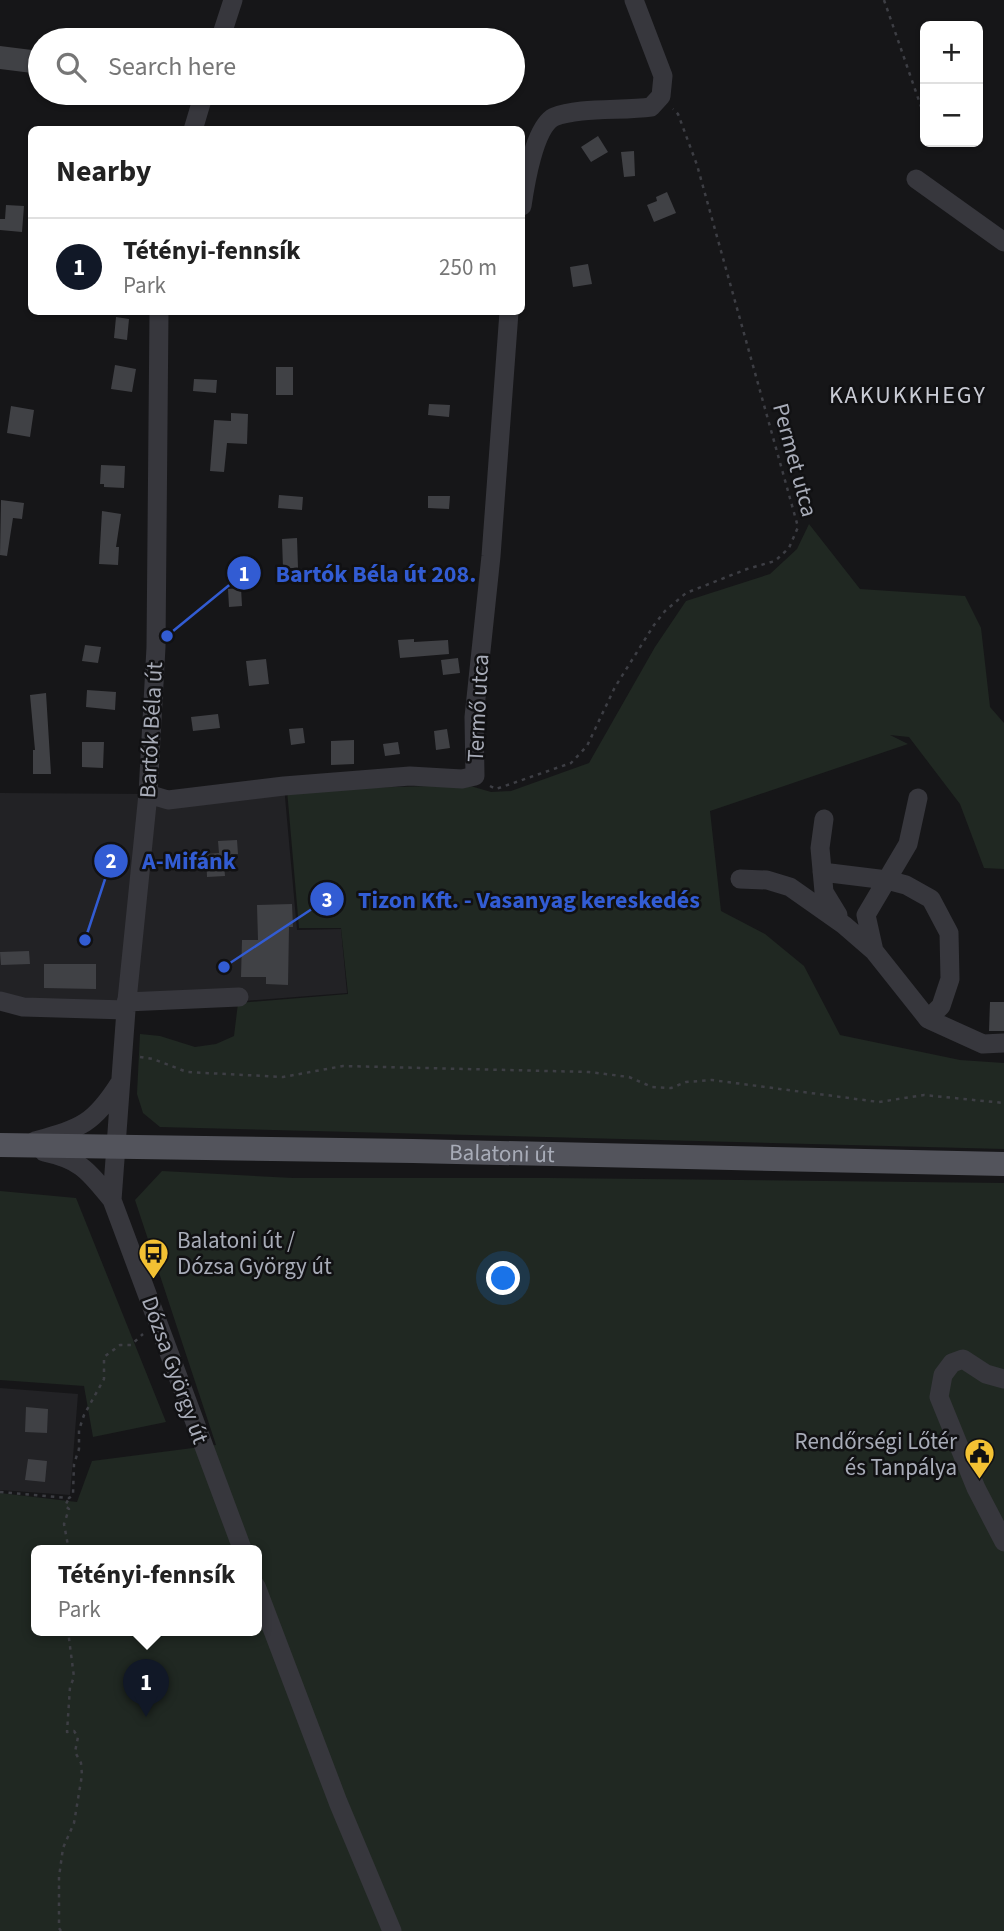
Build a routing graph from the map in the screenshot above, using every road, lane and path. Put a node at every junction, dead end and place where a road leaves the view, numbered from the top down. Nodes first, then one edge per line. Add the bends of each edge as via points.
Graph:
1 (233, 0) edge
2 (634, 0) edge
3 (884, 0) edge
4 (224, 28) edge
5 (661, 96) junction
6 (920, 104) edge
7 (200, 105) edge
8 (193, 126) edge
9 (916, 179) dead end
10 (525, 187) edge
11 (1004, 242) edge
12 (159, 315) edge
13 (509, 315) edge
14 (475, 776) junction
15 (148, 794) junction
16 (918, 798) dead end
17 (824, 819) dead end
18 (822, 872) junction
19 (740, 879) dead end
20 (887, 880) junction
21 (844, 925) junction
22 (874, 951) junction
23 (239, 997) dead end
24 (0, 1001) edge
25 (126, 1006) junction
26 (928, 1019) junction
27 (1004, 1044) edge
28 (122, 1056) junction
29 (120, 1083) junction
30 (1004, 1103) edge
31 (9, 1145) edge
32 (117, 1146) junction
33 (1004, 1164) edge
34 (112, 1200) junction
35 (143, 1333) dead end
36 (1004, 1378) edge
37 (0, 1492) edge
38 (69, 1498) junction
39 (1004, 1542) edge
40 (68, 1545) edge
41 (241, 1545) edge
42 (262, 1602) edge
43 (69, 1636) edge
44 (61, 1931) edge
45 (392, 1931) edge

1 - 4 street
2 - 5 street via 663,76
3 - 6 path
5 - 10 street via 651,107 552,118 541,131
5 - 14 path, Permet utca via 678,114 697,165 799,527 789,548 775,561 686,593 665,611 615,687 587,747 571,763 496,789
7 - 8 street
9 - 11 street
12 - 15 street, Bartók Béla út via 156,647
13 - 14 street, Termő utca via 474,716
14 - 15 street, Termő utca via 410,775 168,800
15 - 25 street, Bartók Béla út
16 - 20 street via 908,844
17 - 18 street
18 - 20 street
18 - 21 street via 824,892
19 - 21 street via 790,887
20 - 22 street via 866,915
20 - 26 street via 931,899 949,933 950,979 941,1006
21 - 22 street
22 - 26 street
23 - 25 street
24 - 25 street via 23,1007
25 - 28 street, Bartók Béla út
26 - 27 street via 983,1044
28 - 29 street, Bartók Béla út
28 - 30 path via 153,1059 187,1072 283,1077 343,1066 589,1072 629,1077 652,1087 712,1080 879,1102 924,1095
29 - 31 street via 94,1117 61,1133
29 - 32 street, Bartók Béla út
31 - 32 main road, Balatoni út
31 - 34 street via 77,1162
32 - 33 main road, Balatoni út
32 - 34 street, Dózsa György út
34 - 41 street, Dózsa György út
35 - 38 path via 131,1345 120,1345 104,1357 104,1379 79,1430 73,1495
36 - 39 street via 986,1374 963,1359 952,1363 943,1375 939,1397
37 - 38 path
38 - 40 path via 64,1524
42 - 45 street
43 - 44 path via 74,1677 67,1732 74,1731 78,1737 75,1752 82,1775 59,1877

